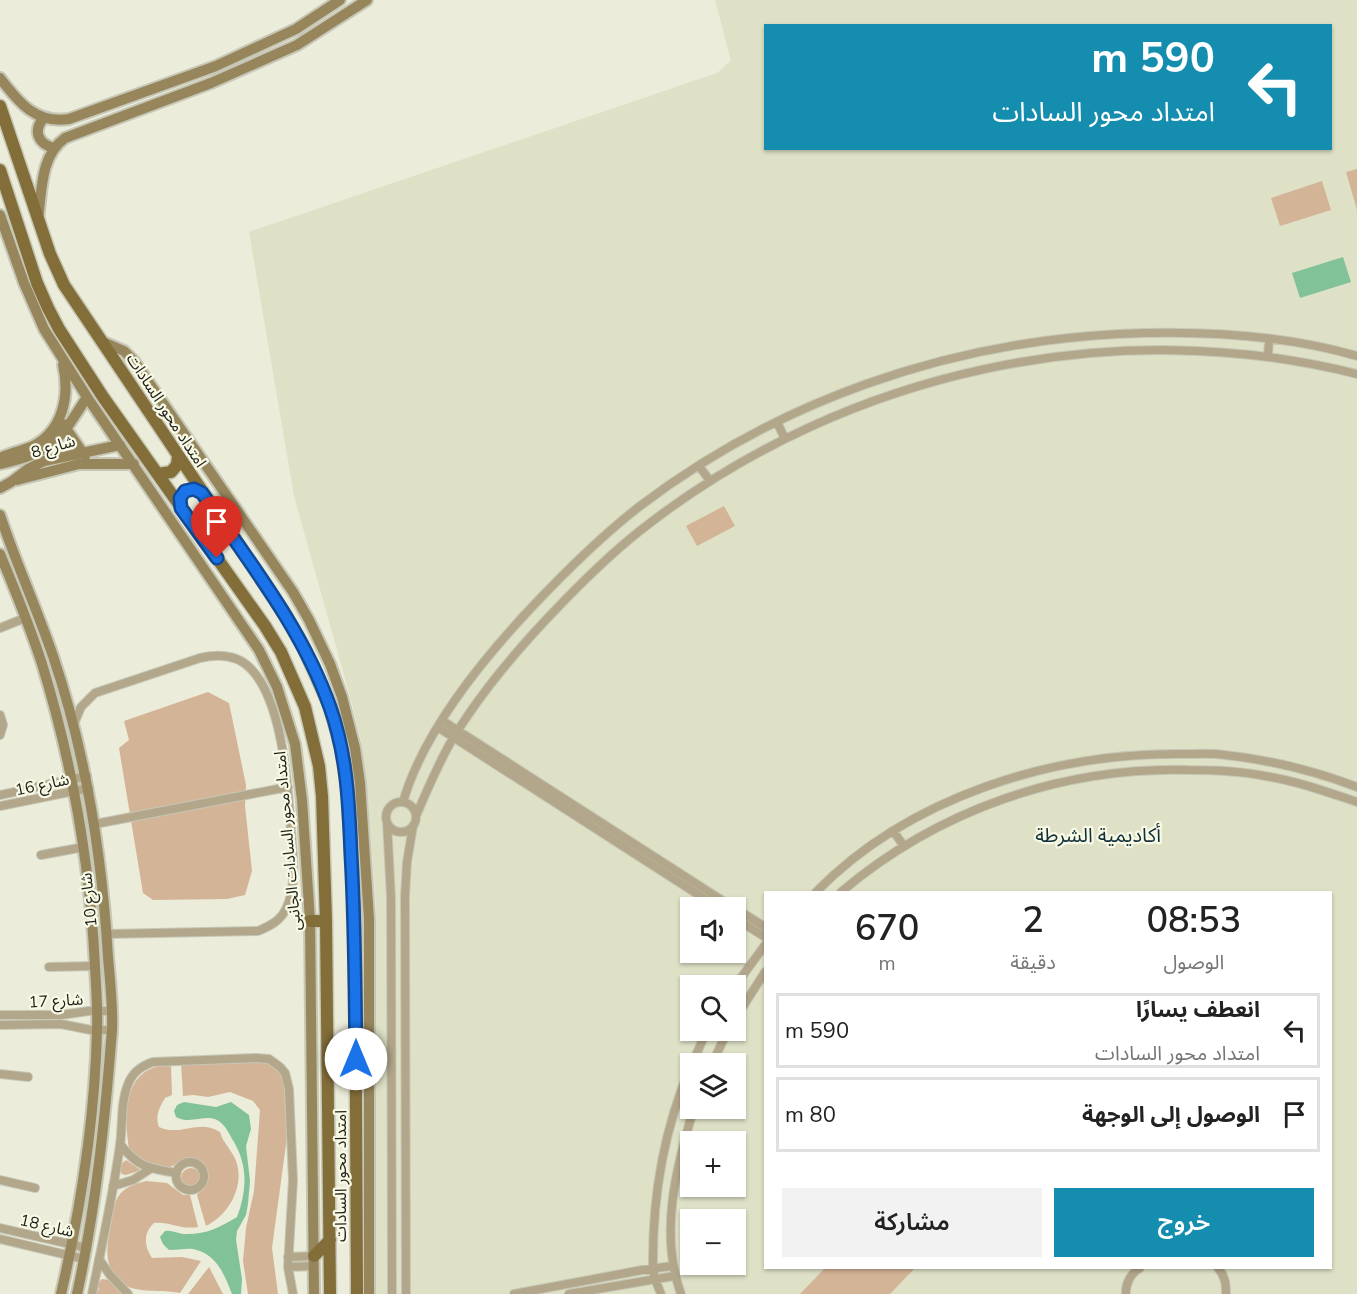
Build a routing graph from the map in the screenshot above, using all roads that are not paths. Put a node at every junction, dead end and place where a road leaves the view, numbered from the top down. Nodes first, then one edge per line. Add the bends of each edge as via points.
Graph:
1 (340, 0) edge
2 (367, 0) edge
3 (0, 78) edge
4 (0, 106) edge
5 (44, 119) junction
6 (54, 148) junction
7 (0, 170) edge
8 (15, 216) junction
9 (1, 218) edge
10 (38, 219) junction
11 (1269, 339) junction
12 (103, 342) junction
13 (70, 348) junction
14 (60, 356) junction
15 (1268, 356) junction
16 (1357, 356) edge
17 (1357, 374) edge
18 (87, 397) junction
19 (59, 420) junction
20 (777, 422) junction
21 (67, 429) junction
22 (785, 439) junction
23 (120, 445) junction
24 (178, 456) junction
25 (0, 458) edge
26 (85, 458) junction
27 (0, 464) edge
28 (134, 464) junction
29 (699, 466) junction
30 (158, 474) junction
31 (710, 481) junction
32 (0, 488) edge
33 (202, 493) junction
34 (181, 508) junction
35 (0, 515) edge
36 (0, 554) edge
37 (25, 618) junction
38 (0, 628) edge
39 (0, 715) edge
40 (441, 724) junction
41 (73, 726) junction
42 (457, 733) junction
43 (0, 735) edge
44 (87, 776) junction
45 (71, 786) junction
46 (288, 787) junction
47 (1357, 787) edge
48 (89, 788) junction
49 (0, 795) edge
50 (403, 802) junction
51 (1357, 802) edge
52 (0, 806) edge
53 (416, 816) junction
54 (387, 822) junction
55 (95, 824) junction
56 (413, 826) junction
57 (893, 831) junction
58 (904, 846) junction
59 (84, 847) junction
60 (41, 855) dead end
61 (817, 891) edge
62 (842, 891) edge
63 (703, 897) edge
64 (718, 897) edge
65 (746, 915) edge
66 (310, 921) junction
67 (326, 921) junction
68 (746, 925) edge
69 (764, 926) edge
70 (107, 934) junction
71 (764, 936) edge
72 (764, 946) edge
73 (95, 966) junction
74 (49, 967) dead end
75 (764, 974) edge
76 (742, 975) edge
77 (746, 1002) edge
78 (98, 1011) junction
79 (113, 1011) junction
80 (0, 1015) edge
81 (0, 1025) edge
82 (98, 1030) junction
83 (112, 1030) junction
84 (0, 1074) edge
85 (28, 1077) dead end
86 (680, 1097) edge
87 (691, 1119) edge
88 (120, 1144) junction
89 (150, 1169) junction
90 (177, 1173) dead end
91 (0, 1180) edge
92 (113, 1186) junction
93 (35, 1188) dead end
94 (0, 1228) edge
95 (0, 1239) edge
96 (330, 1240) junction
97 (71, 1250) junction
98 (86, 1254) junction
99 (288, 1257) junction
100 (99, 1259) junction
101 (314, 1261) junction
102 (672, 1266) junction
103 (288, 1267) junction
104 (653, 1269) junction
105 (1139, 1269) edge
106 (1219, 1269) edge
107 (674, 1276) junction
108 (655, 1279) junction
109 (61, 1294) edge
110 (77, 1294) edge
111 (92, 1294) edge
112 (128, 1294) edge
113 (293, 1294) edge
114 (315, 1294) edge
115 (330, 1294) edge
116 (357, 1294) edge
117 (369, 1294) edge
118 (392, 1294) edge
119 (406, 1294) edge
120 (514, 1294) edge
121 (569, 1294) edge
122 (661, 1294) edge
123 (681, 1294) edge
124 (1126, 1294) edge
125 (1226, 1294) edge

1 - 5 street via 296,29 216,66 76,118
2 - 6 street via 297,45 211,83 71,135
3 - 5 street via 26,107
4 - 10 main road, امتداد محور السادات
5 - 6 street via 37,130 39,139
6 - 10 street via 45,168
7 - 8 main road, امتداد محور السادات
8 - 9 main road
8 - 13 main road, امتداد محور السادات via 37,283
9 - 14 street, امتداد محور السادات الجانبى via 30,300
10 - 12 main road, امتداد محور السادات via 64,285
11 - 15 street
11 - 16 street
11 - 20 street via 1155,332 1008,345 875,380
12 - 24 main road, امتداد محور السادات
12 - 117 street via 124,351 134,362 293,592 330,664 348,714 359,775 369,919
13 - 14 main road
13 - 30 main road, امتداد محور السادات
14 - 18 street, امتداد محور السادات الجانبى
14 - 19 street via 66,388
15 - 17 street
15 - 22 street via 1140,350 1006,363 883,396
18 - 21 street, شارع 8
18 - 23 street, امتداد محور السادات الجانبى
19 - 21 street
19 - 25 street via 33,446
20 - 22 street
20 - 29 street
21 - 26 street
21 - 27 street, شارع 8 via 33,456
22 - 31 street
23 - 26 street, شارع 8
23 - 28 street, امتداد محور السادات الجانبى
24 - 30 main road via 171,472
24 - 33 main road, امتداد محور السادات
26 - 28 street
26 - 32 street, شارع 8 via 44,461
28 - 66 street, امتداد محور السادات الجانبى via 259,650 277,687 299,770
29 - 31 street
29 - 40 street via 639,507 547,591 506,634
30 - 34 main road, امتداد محور السادات
31 - 42 street via 609,556 527,639
33 - 34 main road via 194,489 185,491 180,498
33 - 116 main road, امتداد محور السادات via 302,644 330,707 345,761 355,918
34 - 67 main road, امتداد محور السادات via 270,635 305,707 319,766
35 - 41 street, شارع 10 via 54,657
36 - 37 street, شارع 10
37 - 38 street
37 - 45 street, شارع 10 via 44,672
39 - 43 street
40 - 42 street
40 - 50 street
41 - 44 street, شارع 10
41 - 46 street via 87,699 103,689 200,658 226,655 249,666 258,676 279,731
42 - 53 street
42 - 63 street
42 - 64 street
44 - 45 street, شارع 16
44 - 48 street, شارع 10
45 - 48 street, شارع 16
45 - 49 street, شارع 16
45 - 52 street, شارع 16
45 - 59 street, شارع 10
46 - 55 street
46 - 70 street via 290,896 284,913 270,926 252,931
47 - 57 street via 1296,768 1224,754 1103,757 1042,768 978,789
48 - 55 street, شارع 10
50 - 53 street via 412,807
50 - 54 street via 389,808
51 - 58 street via 1265,776 1156,769 1062,781 1009,796 938,826
53 - 56 street
54 - 56 street via 392,830 401,832
54 - 118 street via 391,898
55 - 70 street, شارع 10
56 - 119 street via 405,896
57 - 58 street
57 - 61 street
58 - 62 street
59 - 60 street
59 - 73 street, شارع 10
65 - 69 street
66 - 67 main road
66 - 101 street, امتداد محور السادات الجانبى
67 - 96 main road, امتداد محور السادات
68 - 71 street
70 - 79 street, شارع 10
72 - 76 street
73 - 74 street
73 - 78 street, شارع 10
75 - 77 street
78 - 79 street, شارع 17
78 - 80 street, شارع 17
78 - 82 street, شارع 10
79 - 83 street, شارع 10
81 - 82 street, شارع 17 via 61,1024
82 - 83 street, شارع 17
82 - 97 street, شارع 10 via 86,1162
83 - 98 street, شارع 10 via 104,1130
84 - 85 street
86 - 104 street via 660,1168
87 - 102 street via 672,1206
88 - 89 street via 133,1159
88 - 92 street
88 - 99 street via 128,1086 134,1073 146,1064 255,1058 275,1063 285,1072 290,1098 293,1180
89 - 90 street
89 - 92 street
91 - 93 street
92 - 100 street
94 - 97 street, شارع 18
95 - 97 street, شارع 18
96 - 101 main road
96 - 115 main road, امتداد محور السادات
97 - 98 street, شارع 18
97 - 109 street, شارع 10
98 - 110 street, شارع 10
99 - 101 street
99 - 103 street
100 - 111 street
100 - 112 street
101 - 103 street
101 - 114 street, امتداد محور السادات الجانبى
102 - 104 street
102 - 107 street
103 - 113 street
104 - 108 street
104 - 120 street
105 - 124 street via 1131,1276
106 - 125 street
107 - 108 street
107 - 123 street
108 - 121 street
108 - 122 street

